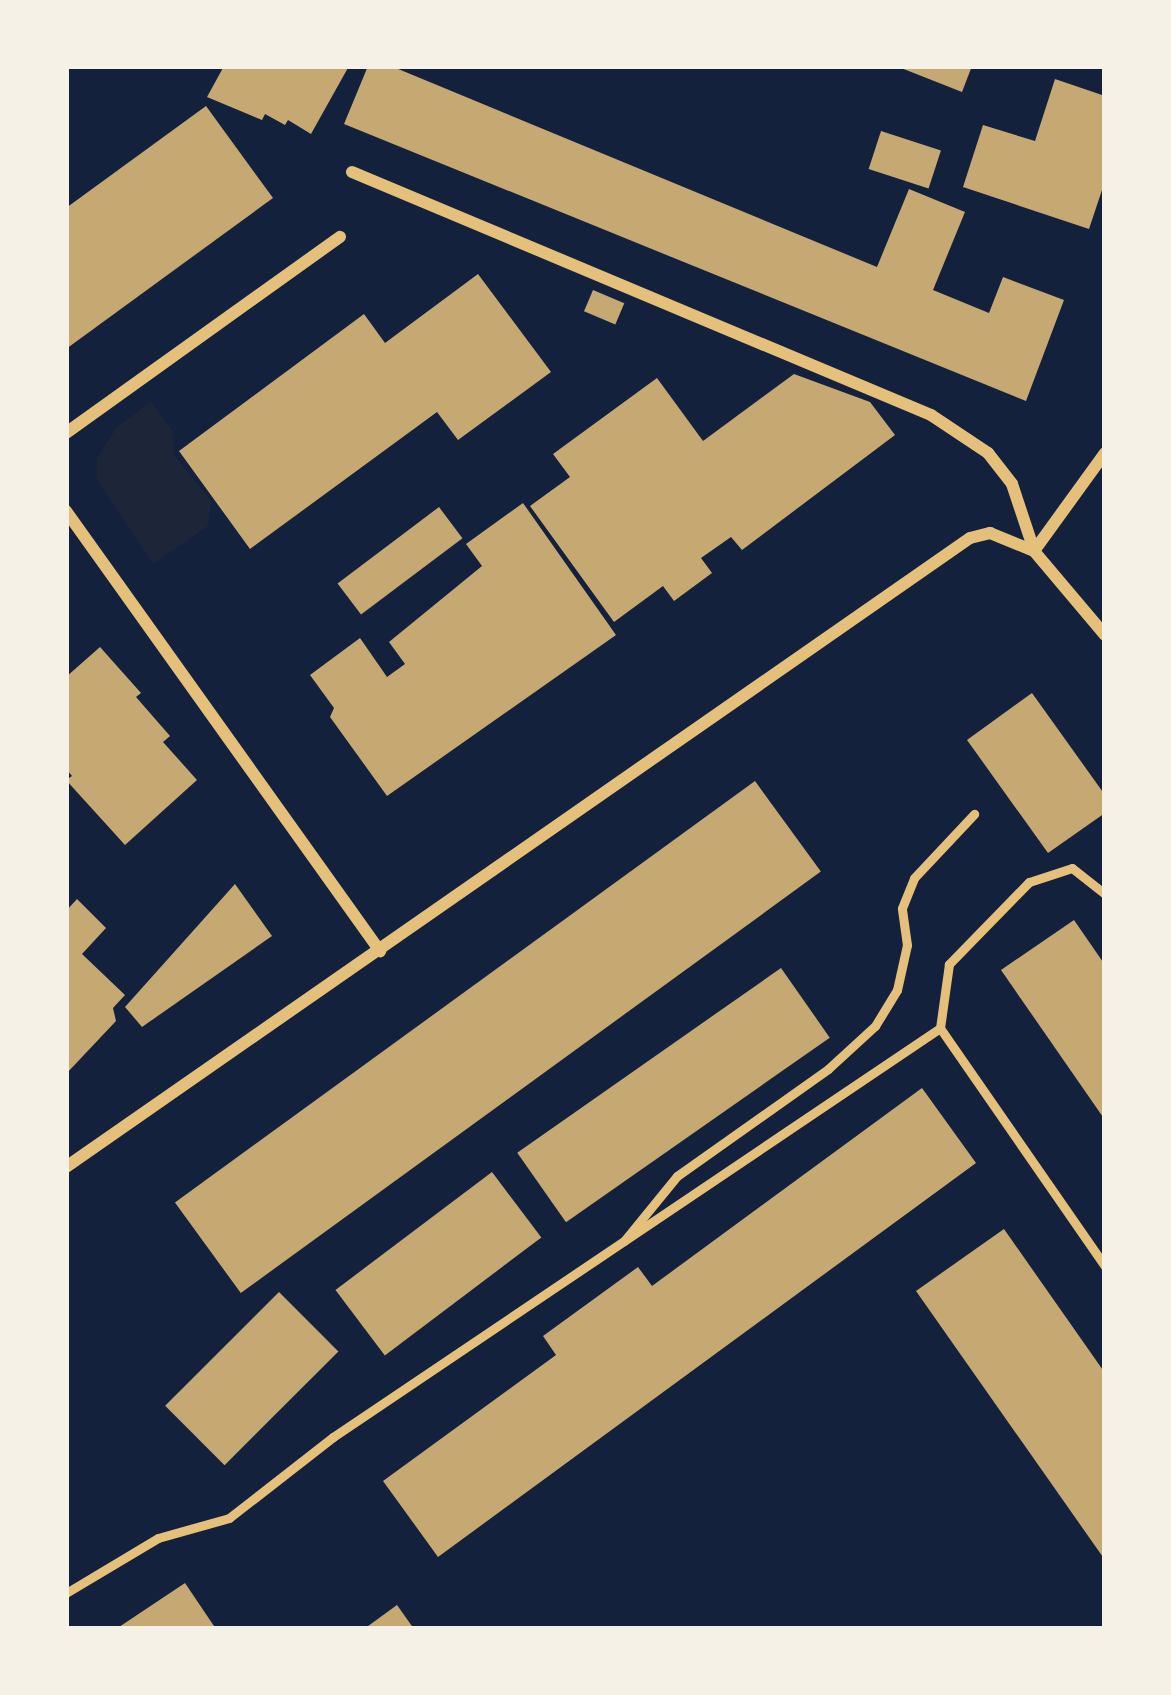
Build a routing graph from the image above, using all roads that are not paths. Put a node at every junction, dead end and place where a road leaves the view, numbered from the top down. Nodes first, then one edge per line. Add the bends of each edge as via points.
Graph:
1 (352, 172) dead end
2 (340, 237) dead end
3 (66, 433) edge
4 (1105, 453) edge
5 (66, 511) edge
6 (1034, 551) junction
7 (1105, 634) edge
8 (974, 814) dead end
9 (1105, 894) edge
10 (380, 951) junction
11 (940, 1028) junction
12 (66, 1167) edge
13 (616, 1250) junction
14 (1105, 1266) edge
15 (66, 1593) edge

1 - 6 street via 932,415 988,453 1012,484
2 - 3 street
4 - 6 street
5 - 10 street
6 - 7 street
6 - 10 street via 989,533 945,551
8 - 13 lane via 914,878 902,908 907,945 897,990 874,1026 828,1069 677,1176
9 - 11 lane via 1072,868 1029,882 949,964
10 - 12 street
11 - 13 lane
11 - 14 lane
13 - 15 lane via 333,1437 229,1517 158,1538

